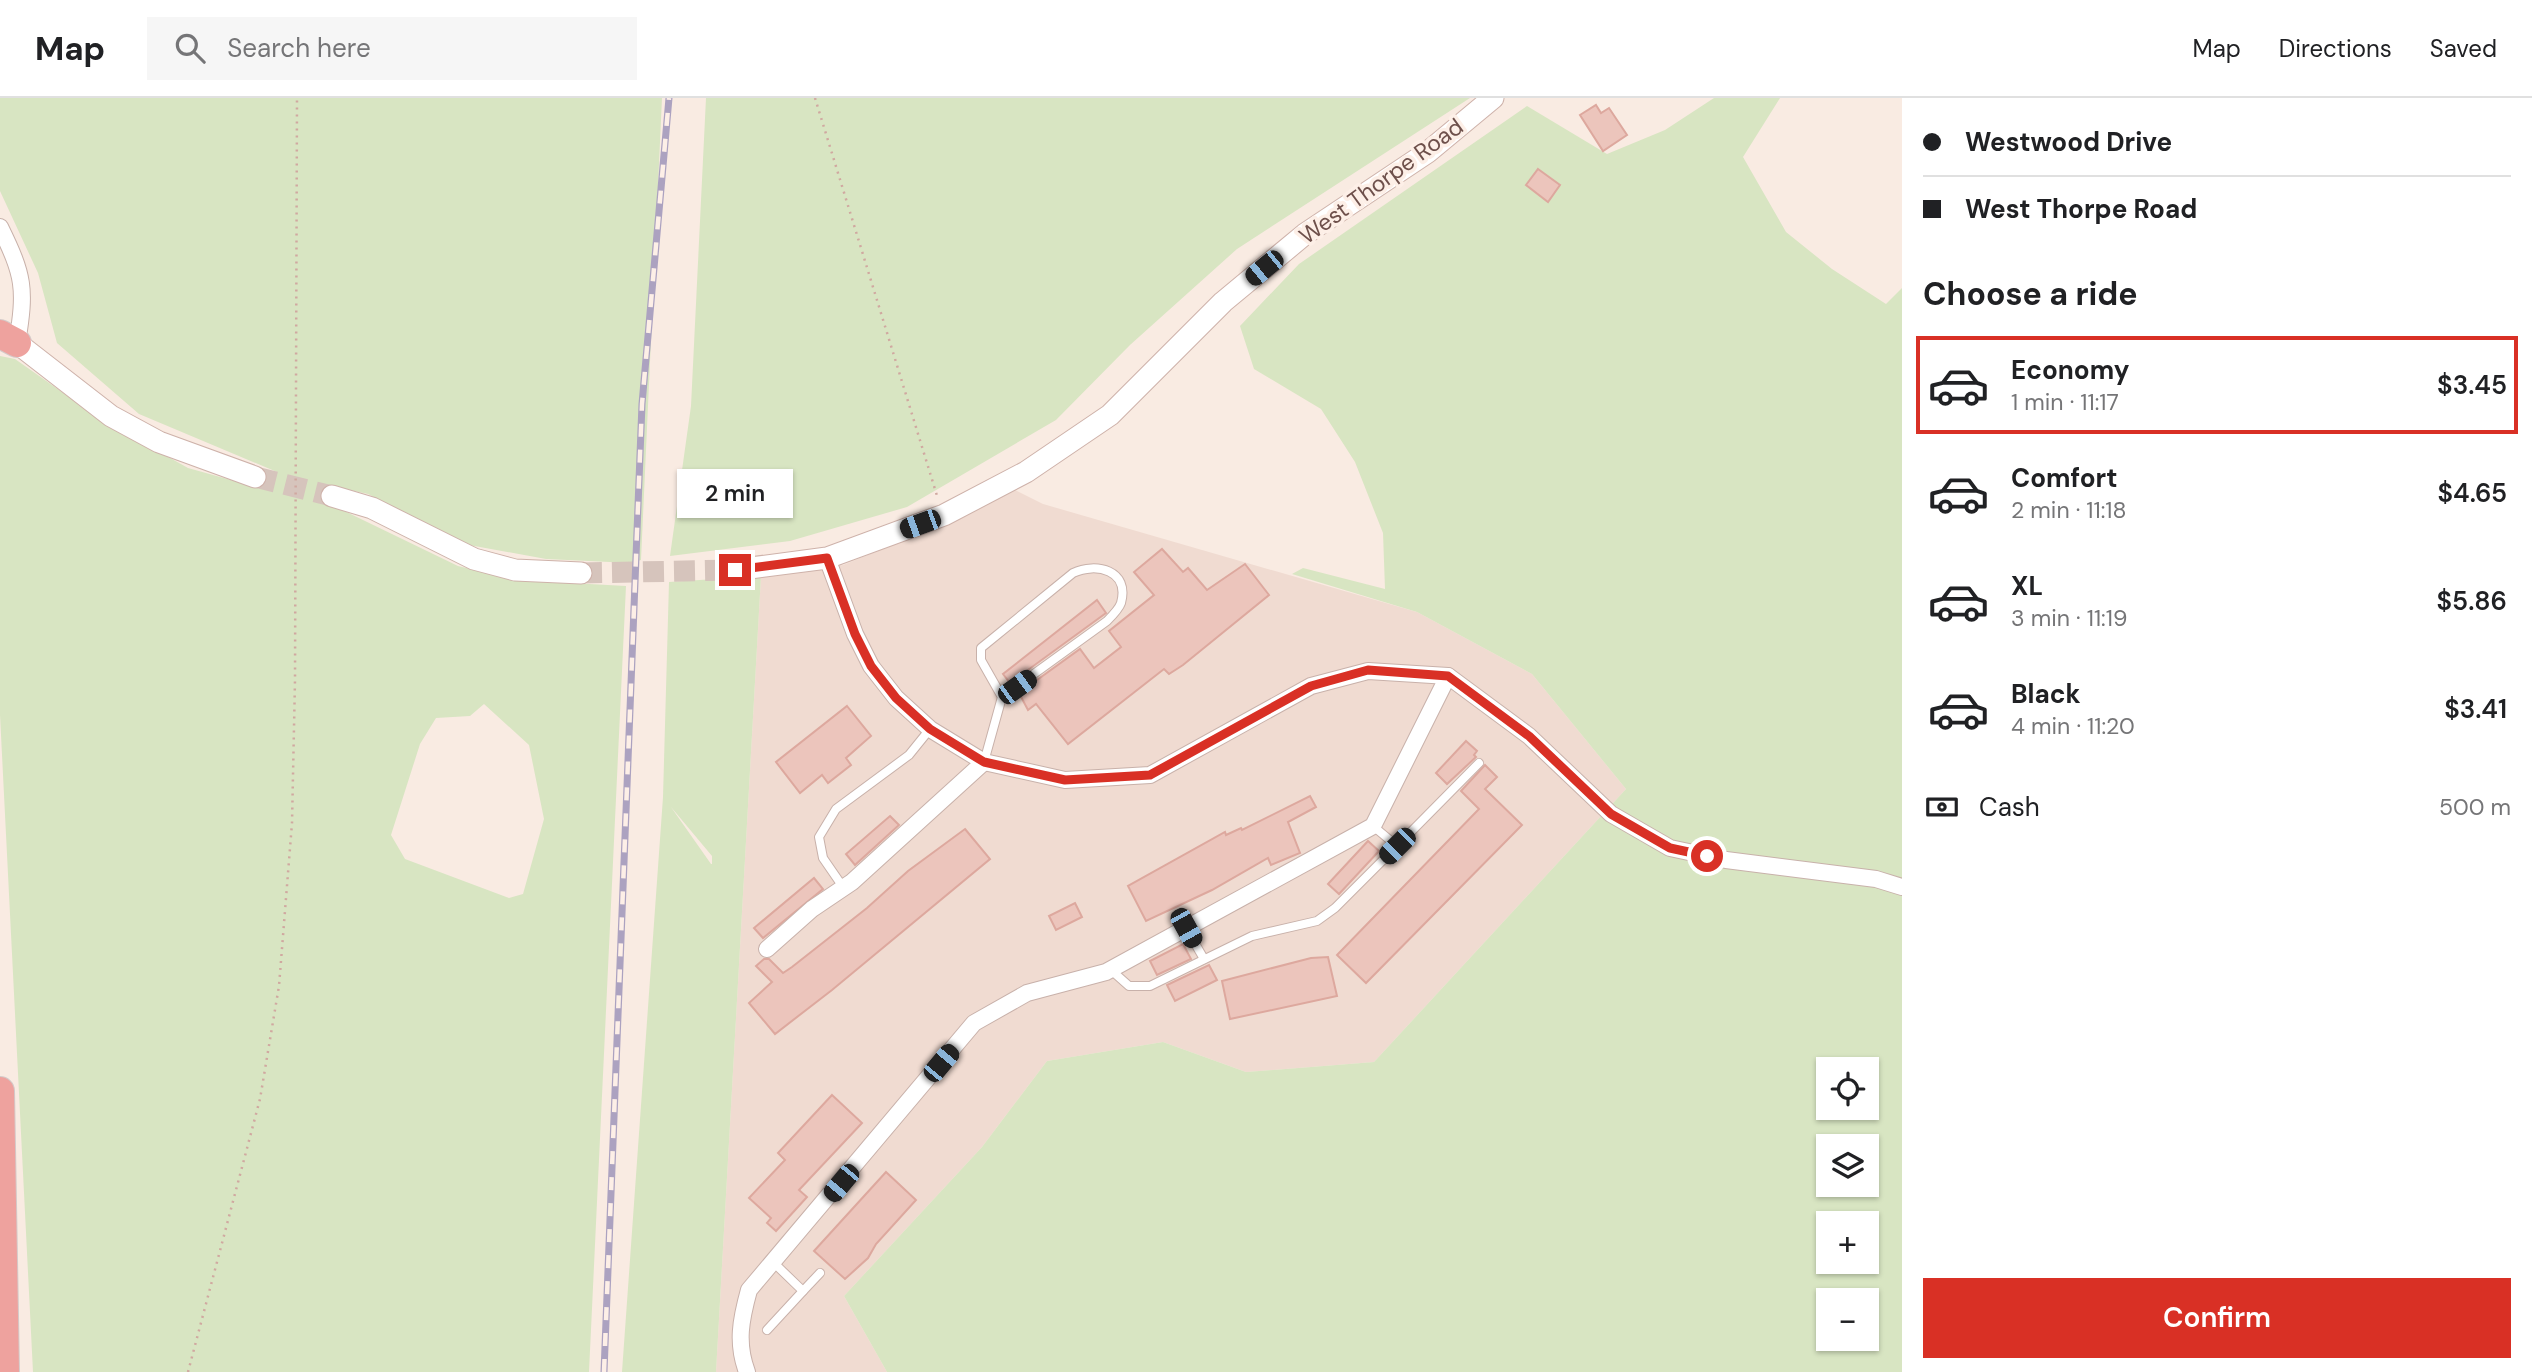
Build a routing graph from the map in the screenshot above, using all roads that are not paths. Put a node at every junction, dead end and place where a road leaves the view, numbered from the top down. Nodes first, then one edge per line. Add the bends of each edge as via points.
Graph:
1 (1493, 98) edge
2 (0, 227) edge
3 (6, 340) edge
4 (255, 477) tunnel mouth
5 (332, 496) tunnel mouth
6 (827, 558) junction
7 (735, 570) tunnel mouth
8 (581, 573) tunnel mouth
9 (1448, 676) junction
10 (1002, 697) junction
11 (930, 729) junction
12 (984, 762) junction
13 (1479, 762) dead end
14 (1373, 826) junction
15 (1397, 846) junction
16 (843, 887) junction
17 (1902, 887) edge
18 (1186, 928) junction
19 (766, 949) dead end
20 (1204, 959) junction
21 (1111, 969) junction
22 (0, 1091) edge
23 (774, 1263) junction
24 (820, 1273) dead end
25 (803, 1291) junction
26 (767, 1330) dead end
27 (5, 1372) edge
28 (747, 1372) edge

1 - 6 street, West Thorpe Road via 1428,152 1295,243 1223,302 1110,415 1026,472 944,516
2 - 3 street via 20,269 23,305
3 - 4 street via 111,416 159,442
5 - 8 street via 372,508 474,559 515,570
6 - 7 street, West Thorpe Road
6 - 11 street via 871,666 896,698
9 - 12 street via 1368,670 1311,686 1150,775 1065,780
9 - 14 street
9 - 17 street via 1529,736 1611,814 1670,848
10 - 10 lane via 1107,621 1121,605 1118,578 1107,569 1086,567 1073,573 981,648 981,660
10 - 12 lane
11 - 12 street
11 - 16 lane via 909,755 836,809 819,837 823,858
12 - 16 street
13 - 15 lane
14 - 15 lane
14 - 18 street
15 - 20 lane via 1327,915 1252,936
16 - 19 street
18 - 20 lane
18 - 21 street
20 - 21 lane via 1139,989
21 - 23 street via 1027,993 974,1023
22 - 27 highway
23 - 25 lane
23 - 28 street via 749,1290 742,1315 739,1343
24 - 25 lane
25 - 26 lane

